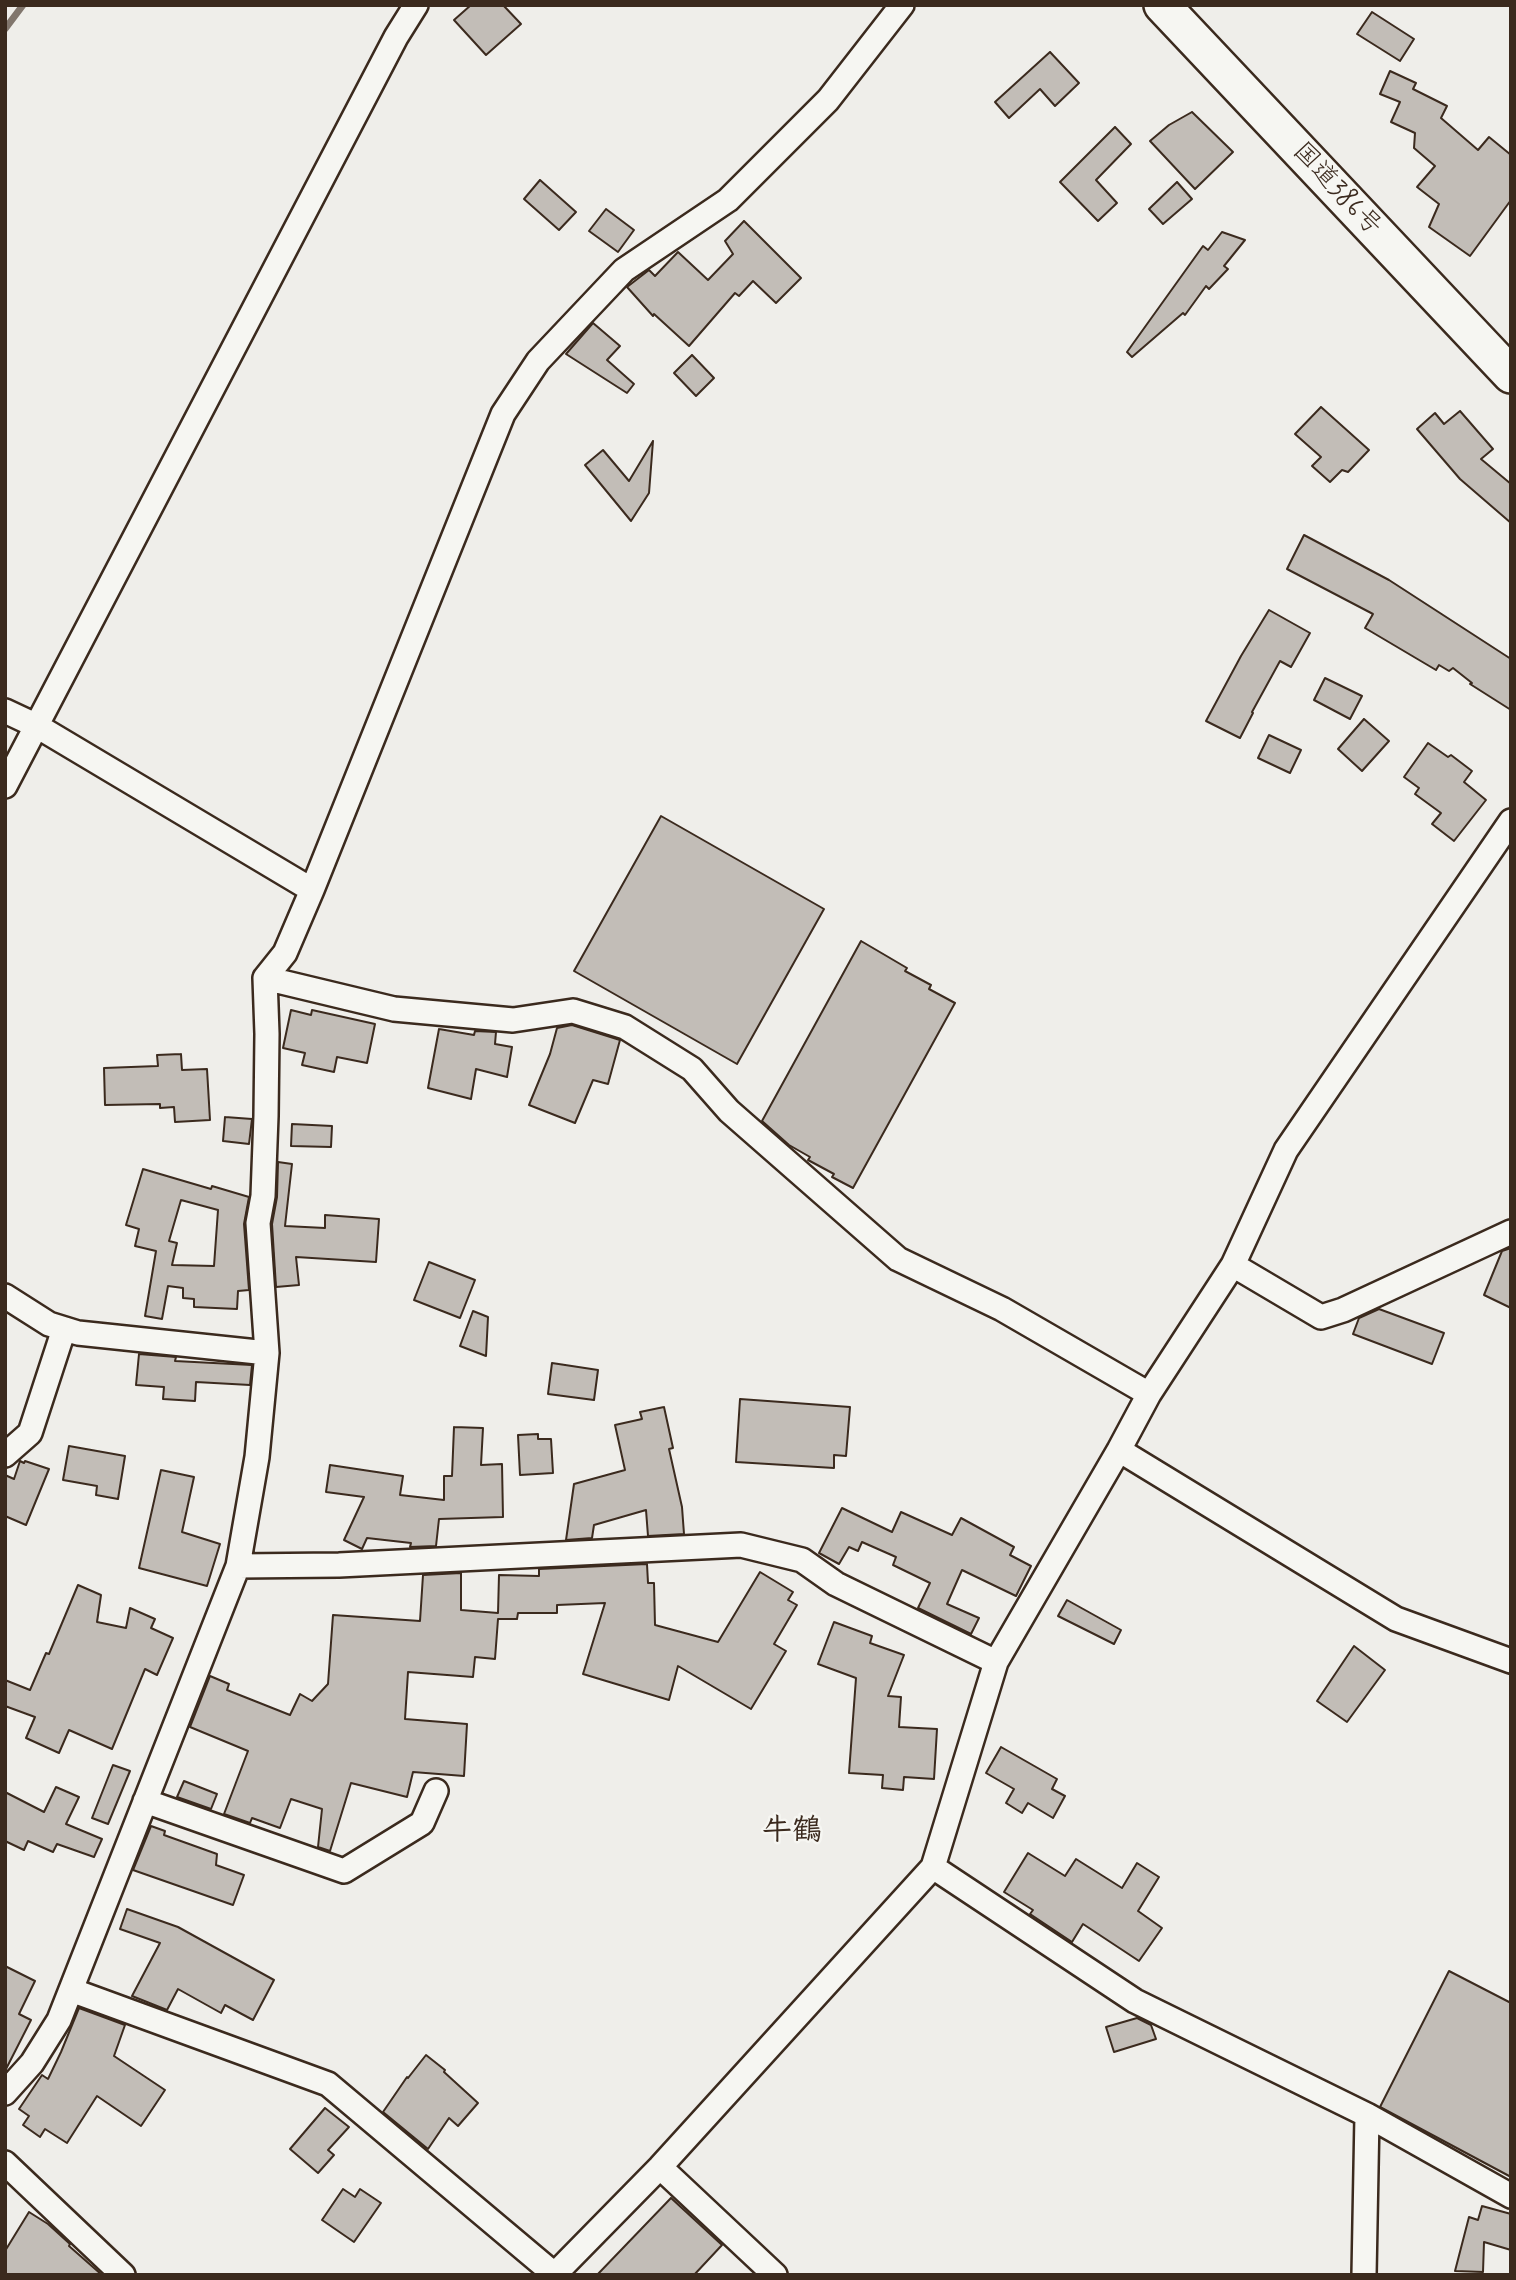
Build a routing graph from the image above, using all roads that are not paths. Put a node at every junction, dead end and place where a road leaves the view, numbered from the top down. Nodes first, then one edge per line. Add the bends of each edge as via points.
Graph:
1 (416, 5) edge
2 (902, 5) edge
3 (1162, 5) edge
4 (1511, 375) edge
5 (5, 711) edge
6 (37, 726) junction
7 (5, 786) edge
8 (1511, 821) edge
9 (312, 890) junction
10 (265, 978) junction
11 (1511, 1232) edge
12 (1233, 1265) junction
13 (5, 1296) edge
14 (64, 1329) junction
15 (267, 1353) junction
16 (1149, 1394) junction
17 (1119, 1450) junction
18 (5, 1455) edge
19 (238, 1566) junction
20 (1511, 1661) edge
21 (996, 1662) junction
22 (436, 1791) dead end
23 (145, 1801) junction
24 (933, 1867) junction
25 (71, 1990) junction
26 (5, 2093) edge
27 (1367, 2115) junction
28 (5, 2162) edge
29 (660, 2167) junction
30 (1511, 2196) edge
31 (554, 2274) edge
32 (123, 2275) edge
33 (775, 2275) edge
34 (1364, 2275) edge

1 - 6 street
2 - 9 street via 828,100 728,201 624,270 538,361 503,414
3 - 4 highway, 国道386号
5 - 6 street
6 - 7 street
6 - 9 street
8 - 12 street via 1286,1150
9 - 10 street via 285,953
10 - 15 street via 266,1116 258,1223
10 - 16 street via 394,1009 513,1020 573,1011 625,1027 692,1069 729,1111 898,1259 1002,1309
11 - 12 street via 1321,1318
12 - 16 street
13 - 14 street
14 - 15 street
14 - 18 street via 30,1433
15 - 19 street via 257,1457
16 - 17 street
17 - 20 street via 1396,1619
17 - 21 street
19 - 21 street via 741,1545 802,1560 836,1584
19 - 23 street
21 - 24 street
22 - 23 street via 422,1823 344,1871
23 - 25 street
24 - 27 street via 1135,2001
24 - 29 street
25 - 26 street via 59,2020 32,2063
25 - 31 street via 328,2084
27 - 30 street
27 - 34 street
28 - 32 street
29 - 31 street
29 - 33 street

